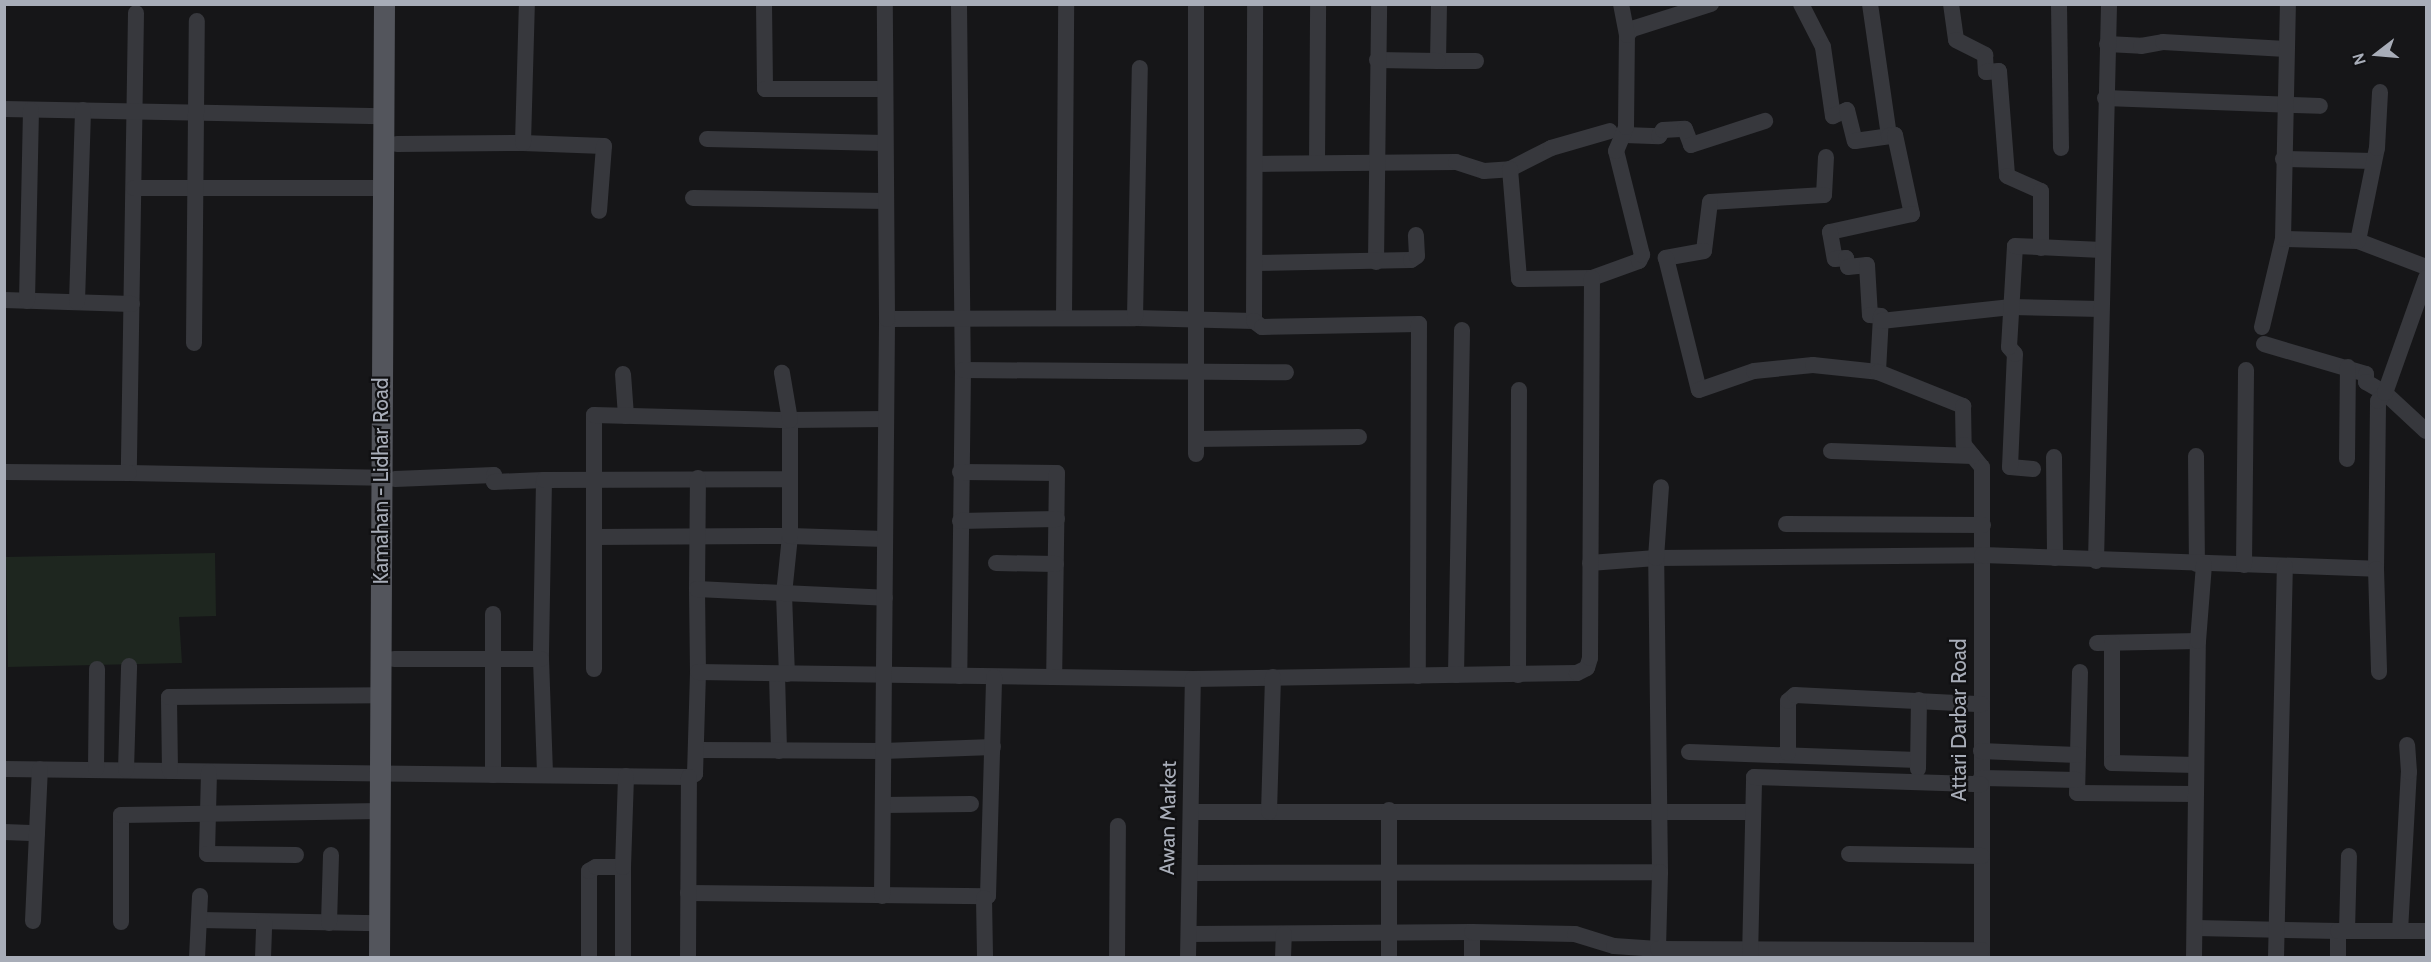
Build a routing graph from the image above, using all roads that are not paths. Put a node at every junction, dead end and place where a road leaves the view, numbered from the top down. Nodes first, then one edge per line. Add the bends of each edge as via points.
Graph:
1 (384, 4) edge
2 (398, 4) edge
3 (527, 4) edge
4 (764, 4) edge
5 (885, 4) edge
6 (959, 4) edge
7 (1066, 4) edge
8 (1196, 4) edge
9 (1255, 4) edge
10 (1318, 4) edge
11 (1379, 4) edge
12 (1439, 4) edge
13 (1621, 4) edge
14 (1711, 4) edge
15 (1801, 4) edge
16 (1870, 4) edge
17 (1951, 4) edge
18 (2060, 4) edge
19 (2109, 4) edge
20 (2288, 4) edge
21 (136, 13) dead end
22 (196, 21) dead end
23 (1627, 35) junction
24 (2107, 44) junction
25 (2286, 49) junction
26 (1377, 60) junction
27 (1438, 61) junction
28 (1476, 61) dead end
29 (1140, 68) dead end
30 (884, 90) junction
31 (2380, 92) dead end
32 (2105, 98) junction
33 (2284, 105) junction
34 (2319, 106) dead end
35 (4, 109) edge
36 (31, 110) junction
37 (82, 110) junction
38 (135, 111) junction
39 (194, 112) junction
40 (383, 116) junction
41 (1765, 121) dead end
42 (1618, 133) junction
43 (1889, 136) junction
44 (707, 139) dead end
45 (523, 143) junction
46 (885, 143) junction
47 (397, 144) junction
48 (2061, 148) dead end
49 (1826, 157) dead end
50 (2283, 159) junction
51 (2374, 161) junction
52 (1317, 163) junction
53 (1375, 163) junction
54 (1256, 164) junction
55 (1510, 169) junction
56 (193, 187) junction
57 (134, 188) junction
58 (383, 188) junction
59 (693, 198) dead end
60 (886, 201) junction
61 (599, 212) dead end
62 (1416, 235) dead end
63 (2283, 238) junction
64 (2358, 241) junction
65 (2041, 248) junction
66 (2102, 250) junction
67 (1666, 258) junction
68 (1640, 261) junction
69 (1376, 262) junction
70 (1255, 263) junction
71 (2427, 267) edge
72 (1592, 278) junction
73 (2427, 278) edge
74 (4, 300) edge
75 (27, 301) junction
76 (77, 302) junction
77 (132, 304) junction
78 (2011, 307) junction
79 (2101, 309) junction
80 (963, 318) junction
81 (1064, 318) junction
82 (1135, 318) junction
83 (1195, 318) junction
84 (888, 319) junction
85 (1254, 321) junction
86 (1881, 321) junction
87 (1462, 330) dead end
88 (194, 343) dead end
89 (2348, 367) junction
90 (963, 370) junction
91 (2246, 370) dead end
92 (1195, 372) junction
93 (1286, 372) dead end
94 (1878, 372) junction
95 (782, 373) dead end
96 (623, 374) dead end
97 (1519, 390) dead end
98 (2385, 393) junction
99 (626, 416) junction
100 (886, 419) junction
101 (790, 420) junction
102 (2427, 431) edge
103 (1359, 436) dead end
104 (1831, 451) dead end
105 (1973, 456) junction
106 (2196, 456) dead end
107 (2054, 457) dead end
108 (2347, 459) dead end
109 (2033, 469) dead end
110 (4, 472) edge
111 (960, 472) junction
112 (129, 473) junction
113 (594, 477) junction
114 (698, 478) junction
115 (388, 479) junction
116 (790, 479) junction
117 (544, 480) junction
118 (1661, 487) dead end
119 (1057, 519) junction
120 (960, 521) junction
121 (1786, 524) dead end
122 (1983, 525) junction
123 (790, 536) junction
124 (594, 537) junction
125 (698, 537) junction
126 (885, 539) junction
127 (1982, 555) junction
128 (1656, 558) junction
129 (2055, 558) junction
130 (2096, 561) junction
131 (996, 563) dead end
132 (1590, 563) junction
133 (1056, 564) junction
134 (2200, 564) junction
135 (2244, 565) junction
136 (2285, 566) junction
137 (2376, 569) junction
138 (697, 589) junction
139 (784, 594) junction
140 (885, 598) junction
141 (493, 614) dead end
142 (2198, 641) junction
143 (394, 659) junction
144 (492, 659) junction
145 (542, 659) junction
146 (129, 666) dead end
147 (97, 669) dead end
148 (594, 669) dead end
149 (698, 672) junction
150 (2080, 672) dead end
151 (2379, 672) dead end
152 (782, 674) junction
153 (884, 675) junction
154 (1456, 675) junction
155 (1518, 675) junction
156 (960, 676) junction
157 (994, 676) junction
158 (1418, 676) junction
159 (1054, 677) junction
160 (1272, 677) junction
161 (1193, 679) junction
162 (380, 695) junction
163 (1919, 700) junction
164 (1982, 704) junction
165 (2407, 745) dead end
166 (993, 747) junction
167 (696, 750) junction
168 (779, 751) junction
169 (883, 751) junction
170 (1982, 751) junction
171 (1689, 752) dead end
172 (1788, 753) junction
173 (2078, 755) junction
174 (1918, 760) junction
175 (2196, 765) junction
176 (4, 769) edge
177 (40, 769) junction
178 (96, 769) junction
179 (126, 770) junction
180 (170, 771) junction
181 (209, 772) junction
182 (387, 773) junction
183 (493, 775) junction
184 (545, 775) junction
185 (626, 776) junction
186 (688, 777) junction
187 (2077, 780) junction
188 (1981, 781) junction
189 (1918, 782) junction
190 (2195, 794) junction
191 (971, 804) dead end
192 (883, 805) junction
193 (1389, 810) junction
194 (208, 811) junction
195 (380, 811) junction
196 (1191, 812) junction
197 (1269, 812) junction
198 (1660, 812) junction
199 (1750, 812) junction
200 (1118, 826) dead end
201 (4, 832) edge
202 (37, 832) junction
203 (1849, 854) dead end
204 (296, 855) dead end
205 (331, 855) dead end
206 (1982, 856) junction
207 (2349, 856) dead end
208 (622, 867) junction
209 (1390, 871) junction
210 (1660, 872) junction
211 (1190, 873) junction
212 (688, 893) junction
213 (200, 896) dead end
214 (882, 896) junction
215 (984, 898) junction
216 (199, 920) junction
217 (33, 921) dead end
218 (121, 922) dead end
219 (264, 922) junction
220 (329, 923) junction
221 (379, 923) junction
222 (2196, 928) junction
223 (2278, 930) junction
224 (2343, 931) junction
225 (2400, 931) junction
226 (2427, 931) edge
227 (1389, 932) junction
228 (1472, 932) junction
229 (1189, 934) junction
230 (1284, 934) junction
231 (1658, 950) junction
232 (1614, 952) edge
233 (1682, 954) edge
234 (1750, 954) edge
235 (1809, 954) edge
236 (1862, 954) edge
237 (1982, 954) edge
238 (196, 957) edge
239 (263, 957) edge
240 (379, 957) edge
241 (393, 957) edge
242 (589, 957) edge
243 (623, 957) edge
244 (688, 957) edge
245 (985, 957) edge
246 (1117, 957) edge
247 (1188, 957) edge
248 (1283, 957) edge
249 (1389, 957) edge
250 (1472, 957) edge
251 (2194, 957) edge
252 (2276, 957) edge
253 (2338, 957) edge

1 - 40 main road, Kamahan - Lidhar Road
2 - 47 main road, Kamahan - Lidhar Road
3 - 45 street
4 - 30 street via 765,89
5 - 30 street
6 - 80 street
7 - 81 street
8 - 83 street
9 - 54 street
10 - 52 street
11 - 26 street
12 - 27 street
13 - 23 street
14 - 23 street via 1632,29
15 - 43 street via 1823,47 1833,116 1847,110 1855,141
16 - 43 street
17 - 65 street via 1956,40 1985,55 1986,72 1999,71 2007,176 2041,191
18 - 48 street
19 - 24 street
20 - 25 street
21 - 38 street
22 - 39 street
23 - 42 street
24 - 25 street via 2141,46 2163,42
24 - 32 street
25 - 33 street
26 - 27 street
26 - 53 street
27 - 28 street
29 - 82 street
30 - 46 street
31 - 51 street
32 - 33 street
32 - 66 street
33 - 34 street
33 - 50 street
35 - 36 street
36 - 37 street
36 - 75 street
37 - 38 street
37 - 76 street
38 - 39 street
38 - 57 street
39 - 40 street
39 - 56 street
40 - 58 main road, Kamahan - Lidhar Road
41 - 42 street via 1691,145 1685,129 1664,130 1659,136
42 - 55 street via 1551,148
42 - 68 street via 1616,151 1642,255
43 - 86 street via 1895,135 1912,214 1830,232 1834,259 1846,258 1848,267 1867,266 1870,315 1881,315
44 - 46 street
45 - 47 street
45 - 61 street via 604,146
46 - 60 street
47 - 115 main road, Kamahan - Lidhar Road
49 - 67 street via 1824,195 1710,202 1704,251
50 - 51 street
50 - 63 street
51 - 64 street
52 - 53 street
52 - 54 street
53 - 55 street via 1456,162 1484,171
53 - 69 street
54 - 70 street
55 - 72 street via 1519,279
56 - 57 street
56 - 58 street
56 - 88 street
57 - 77 street
58 - 115 main road, Kamahan - Lidhar Road
59 - 60 street
60 - 84 street
62 - 69 street via 1415,259
63 - 64 street
63 - 89 street via 2263,335
64 - 71 street
65 - 66 street
65 - 78 street via 2015,246
66 - 79 street
67 - 68 street
67 - 94 street via 1699,390 1754,371 1813,365
68 - 72 street
69 - 70 street
70 - 85 street
72 - 132 street
73 - 98 street
74 - 75 street
75 - 76 street
76 - 77 street
77 - 112 street
78 - 79 street
78 - 86 street
78 - 109 street via 2009,347 2015,354 2010,467
79 - 130 street
80 - 81 street
80 - 84 street
80 - 90 street
81 - 82 street
82 - 83 street
83 - 85 street
83 - 92 street
84 - 100 street
85 - 158 street via 1262,327 1419,324
86 - 94 street
87 - 154 street
89 - 98 street via 2366,374 2366,382
89 - 108 street
90 - 92 street
90 - 111 street
91 - 135 street
92 - 93 street
92 - 103 street via 1196,447
94 - 105 street via 1963,406 1964,445
95 - 101 street
96 - 99 street
97 - 155 street
98 - 102 street
98 - 137 street via 2378,401
99 - 101 street
99 - 113 street via 594,415
100 - 101 street
100 - 126 street
101 - 116 street
104 - 105 street
105 - 122 street, Attari Darbar Road via 1982,467
106 - 134 street
107 - 129 street
110 - 112 street
111 - 119 street via 1057,473
111 - 120 street
112 - 115 street
113 - 114 street
113 - 117 street
113 - 124 street
114 - 116 street
114 - 125 street
115 - 117 street via 494,475 494,482
115 - 143 main road, Kamahan - Lidhar Road
115 - 162 main road, Kamahan - Lidhar Road
116 - 123 street
117 - 145 street
118 - 128 street
119 - 120 street
119 - 133 street
120 - 156 street
121 - 122 street
122 - 127 street, Attari Darbar Road
123 - 125 street
123 - 126 street
123 - 139 street
124 - 125 street
124 - 148 street
125 - 138 street
126 - 140 street
127 - 128 street
127 - 129 street
127 - 164 street, Attari Darbar Road
128 - 132 street
128 - 198 street
129 - 130 street
130 - 134 street
131 - 133 street
132 - 155 street via 1587,668 1578,673
133 - 159 street
134 - 135 street
134 - 142 street
135 - 136 street
136 - 137 street
136 - 223 street
137 - 151 street
138 - 139 street
138 - 149 street
139 - 140 street
139 - 152 street
140 - 153 street
141 - 144 street
142 - 175 street
142 - 175 street via 2105,643 2112,763
143 - 144 street
143 - 182 main road, Kamahan - Lidhar Road
144 - 145 street
144 - 183 street
145 - 184 street
146 - 179 street
147 - 178 street
149 - 152 street
149 - 167 street
150 - 173 street
152 - 153 street
152 - 168 street
153 - 156 street
153 - 169 street
154 - 155 street
154 - 158 street
156 - 157 street
157 - 159 street
157 - 166 street
158 - 160 street
159 - 161 street
160 - 161 street
160 - 197 street
161 - 196 street, Awan Market
162 - 180 street via 169,697
162 - 182 main road, Kamahan - Lidhar Road
163 - 164 street
163 - 172 street via 1795,695 1788,701
163 - 174 street
164 - 170 street, Attari Darbar Road
165 - 225 street via 2409,772
166 - 169 street
166 - 215 street via 991,892
167 - 168 street
167 - 186 street via 695,774
168 - 169 street
169 - 192 street
170 - 173 street
170 - 188 street, Attari Darbar Road
171 - 172 street
172 - 174 street
173 - 187 street
174 - 189 street
175 - 190 street
176 - 177 street
177 - 178 street
177 - 202 street
178 - 179 street
179 - 180 street
180 - 181 street
181 - 182 street
181 - 194 street
182 - 183 street
182 - 195 main road, Kamahan - Lidhar Road
182 - 241 main road, Kamahan - Lidhar Road
183 - 184 street
184 - 185 street
185 - 186 street
185 - 208 street
186 - 212 street
187 - 188 street
187 - 190 street via 2077,793
188 - 189 street
188 - 206 street, Attari Darbar Road
189 - 199 street via 1754,777
190 - 222 street
191 - 192 street
192 - 214 street
193 - 197 street
193 - 198 street
193 - 209 street
194 - 195 street
194 - 204 street via 207,854
194 - 218 street via 122,815
195 - 221 main road, Kamahan - Lidhar Road
196 - 197 street
196 - 211 street, Awan Market
198 - 199 street
198 - 210 street
199 - 234 street
200 - 246 street
201 - 202 street
202 - 217 street
203 - 206 street
205 - 220 street
206 - 237 street, Attari Darbar Road
207 - 224 street
208 - 242 street via 596,867 589,871
208 - 243 street
209 - 210 street
209 - 211 street
209 - 227 street
210 - 231 street
211 - 229 street, Awan Market
212 - 214 street
212 - 244 street
213 - 216 street
214 - 215 street
215 - 245 street
216 - 219 street
216 - 238 street
219 - 220 street
219 - 239 street
220 - 221 street
221 - 240 main road, Kamahan - Lidhar Road
222 - 223 street
222 - 251 street
223 - 224 street
223 - 252 street
224 - 225 street
224 - 253 street
225 - 226 street
227 - 228 street
227 - 230 street
227 - 249 street
228 - 232 street via 1575,934
228 - 250 street
229 - 230 street
229 - 247 street, Awan Market
230 - 248 street
231 - 232 street
231 - 233 street
233 - 234 street
234 - 235 street
235 - 236 street
236 - 237 street

